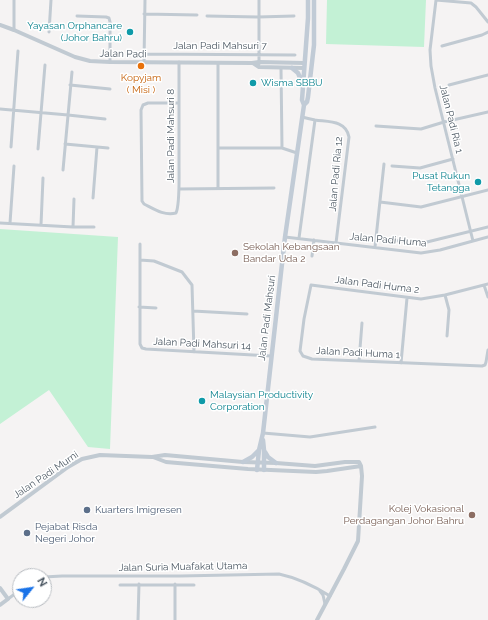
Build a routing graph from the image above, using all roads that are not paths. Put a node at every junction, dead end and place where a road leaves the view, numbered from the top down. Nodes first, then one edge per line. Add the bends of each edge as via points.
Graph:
1 (14, 0) edge
2 (51, 0) edge
3 (145, 0) edge
4 (258, 0) edge
5 (308, 0) edge
6 (314, 0) edge
7 (436, 0) edge
8 (144, 14) junction
9 (197, 15) dead end
10 (77, 16) dead end
11 (207, 16) dead end
12 (294, 16) dead end
13 (258, 17) junction
14 (488, 22) edge
15 (0, 25) edge
16 (14, 30) junction
17 (49, 32) dead end
18 (488, 32) edge
19 (314, 36) junction
20 (442, 46) dead end
21 (18, 51) dead end
22 (144, 54) junction
23 (259, 54) junction
24 (295, 55) dead end
25 (110, 62) junction
26 (144, 62) junction
27 (179, 62) junction
28 (218, 63) junction
29 (259, 64) junction
30 (45, 65) dead end
31 (305, 65) junction
32 (281, 68) junction
33 (292, 68) junction
34 (72, 72) dead end
35 (488, 75) edge
36 (303, 84) junction
37 (70, 85) junction
38 (449, 85) dead end
39 (110, 89) dead end
40 (307, 100) junction
41 (180, 103) junction
42 (304, 105) junction
43 (0, 109) edge
44 (14, 110) junction
45 (488, 112) edge
46 (40, 113) junction
47 (68, 115) junction
48 (302, 117) junction
49 (105, 119) dead end
50 (315, 120) junction
51 (444, 122) junction
52 (376, 126) dead end
53 (65, 144) junction
54 (11, 147) dead end
55 (97, 147) junction
56 (108, 148) dead end
57 (218, 148) junction
58 (282, 148) junction
59 (38, 149) dead end
60 (297, 153) junction
61 (453, 159) junction
62 (384, 164) dead end
63 (14, 166) dead end
64 (392, 166) dead end
65 (63, 170) dead end
66 (43, 178) dead end
67 (218, 188) junction
68 (274, 188) dead end
69 (179, 189) junction
70 (488, 190) edge
71 (462, 196) junction
72 (74, 198) dead end
73 (93, 198) dead end
74 (380, 202) junction
75 (0, 223) edge
76 (10, 224) junction
77 (41, 225) junction
78 (73, 227) junction
79 (94, 227) dead end
80 (488, 227) edge
81 (470, 231) junction
82 (285, 237) junction
83 (299, 238) junction
84 (376, 238) junction
85 (488, 238) edge
86 (314, 240) junction
87 (473, 241) junction
88 (336, 243) junction
89 (140, 244) dead end
90 (375, 247) junction
91 (312, 256) dead end
92 (140, 260) junction
93 (486, 284) edge
94 (311, 285) joint
95 (445, 295) junction
96 (488, 297) edge
97 (407, 298) junction
98 (139, 307) junction
99 (156, 308) dead end
100 (193, 311) junction
101 (248, 314) dead end
102 (362, 323) dead end
103 (447, 336) dead end
104 (488, 350) edge
105 (194, 352) junction
106 (271, 356) junction
107 (359, 361) junction
108 (401, 363) junction
109 (375, 427) dead end
110 (263, 436) junction
111 (262, 450) junction
112 (152, 457) junction
113 (243, 462) junction
114 (258, 462) junction
115 (265, 463) junction
116 (276, 463) junction
117 (362, 466) junction
118 (257, 470) junction
119 (264, 470) junction
120 (0, 517) edge
121 (52, 577) edge
122 (139, 584) junction
123 (175, 584) junction
124 (120, 585) dead end
125 (194, 585) dead end
126 (0, 588) edge
127 (319, 590) junction
128 (12, 596) edge
129 (330, 596) junction
130 (8, 599) junction
131 (0, 605) edge
132 (325, 605) junction
133 (138, 620) edge
134 (175, 620) edge
135 (317, 620) edge

1 - 16 street
2 - 17 street
3 - 8 street
4 - 13 street
5 - 31 main road, Jalan Padi Mahsuri
6 - 19 main road, Jalan Padi Mahsuri
7 - 14 street via 471,4
7 - 51 street, Jalan Padi Ria 1 via 430,60
8 - 9 street
8 - 22 street
10 - 25 street via 109,18
11 - 13 street
12 - 13 street
13 - 23 street
15 - 16 street, Jalan Padi
16 - 25 street, Jalan Padi via 75,57
18 - 20 street
19 - 31 main road via 309,62
19 - 40 main road, Jalan Padi Mahsuri
21 - 44 street
22 - 23 street, Jalan Padi Mahsuri 7
22 - 26 street
23 - 24 street, Jalan Padi Mahsuri 7
23 - 29 street
25 - 26 street, Jalan Padi
26 - 27 street, Jalan Padi
27 - 28 street, Jalan Padi
27 - 41 street, Jalan Padi Mahsuri 8
28 - 29 street, Jalan Padi
28 - 57 street
29 - 31 street, Jalan Padi
29 - 32 street, Jalan Padi
30 - 46 street
31 - 33 street, Jalan Padi
31 - 36 main road, Jalan Padi Mahsuri
31 - 40 main road via 309,69
32 - 33 street, Jalan Padi
32 - 58 street
33 - 36 main road via 298,73
34 - 37 street
35 - 38 street
36 - 42 main road, Jalan Padi Mahsuri
37 - 39 street
37 - 47 street
40 - 42 main road, Jalan Padi Mahsuri
41 - 69 street, Jalan Padi Mahsuri 8
41 - 69 street, Jalan Padi Mahsuri 8 via 148,103 143,105 141,110 142,201 164,213 176,213
42 - 48 main road, Jalan Padi Mahsuri
43 - 44 street
44 - 46 street
44 - 54 street
45 - 51 street
46 - 47 street
46 - 59 street
47 - 49 street
47 - 53 street
48 - 50 street, Jalan Padi Ria 12
48 - 60 main road, Jalan Padi Mahsuri
50 - 83 street
50 - 88 street, Jalan Padi Ria 12 via 336,123 344,127 349,137
51 - 52 street via 421,129
51 - 61 street, Jalan Padi Ria 1
53 - 55 street
53 - 65 street
55 - 56 street
55 - 73 street
57 - 58 street
57 - 67 street
58 - 60 street
60 - 82 main road, Jalan Padi Mahsuri
61 - 64 street via 420,168
61 - 71 street, Jalan Padi Ria 1
62 - 74 street
63 - 76 street
66 - 77 street
67 - 68 street
67 - 69 street
70 - 71 street
71 - 74 street via 421,207
71 - 81 street, Jalan Padi Ria 1
72 - 78 street
74 - 84 street
75 - 76 street
76 - 77 street
77 - 78 street
78 - 79 street
80 - 81 street, Jalan Padi Huma
81 - 84 street, Jalan Padi Huma via 423,243
81 - 87 street, Jalan Padi Ria 1
82 - 83 street, Jalan Padi Huma
82 - 106 main road, Jalan Padi Mahsuri
83 - 86 street, Jalan Padi Huma
84 - 90 street
85 - 87 street, Jalan Padi Huma
86 - 88 street, Jalan Padi Huma
86 - 91 street
87 - 90 street, Jalan Padi Huma via 421,253
88 - 90 street, Jalan Padi Huma
89 - 92 street, Jalan Padi Mahsuri 14
92 - 98 street, Jalan Padi Mahsuri 14
92 - 100 street via 154,261 182,272 192,285
93 - 95 street, Jalan Padi Huma 2
93 - 96 street
94 - 97 street, Jalan Padi Huma 2
94 - 107 street, Jalan Padi Huma 1 via 300,351 312,359
95 - 97 street, Jalan Padi Huma 2 via 421,299
95 - 103 street via 449,310
97 - 108 street
98 - 99 street
98 - 105 street, Jalan Padi Mahsuri 14 via 142,348
100 - 101 street
100 - 105 street
102 - 107 street
104 - 108 street, Jalan Padi Huma 1 via 485,365 482,366
105 - 106 street, Jalan Padi Mahsuri 14
106 - 110 main road, Jalan Padi Mahsuri
107 - 108 street, Jalan Padi Huma 1
109 - 110 street via 310,437
110 - 111 main road, Jalan Padi Mahsuri
111 - 113 main road
111 - 114 main road, Jalan Padi Mahsuri
111 - 115 main road, Jalan Padi Mahsuri
111 - 116 main road
112 - 113 street, Jalan Padi Murni via 165,455
112 - 118 street, Jalan Padi Murni via 166,462
112 - 120 street, Jalan Padi Murni via 100,455 82,459
113 - 114 street, Jalan Padi Murni
114 - 115 street, Jalan Padi Murni
114 - 118 main road, Jalan Padi Mahsuri
115 - 116 street, Jalan Padi Murni
115 - 119 main road, Jalan Padi Mahsuri
116 - 117 street, Jalan Padi Murni via 315,466 359,462
117 - 119 street, Jalan Padi Murni via 327,471
117 - 129 street via 358,541
118 - 119 street, Jalan Padi Murni
121 - 127 street, Jalan Suria Muafakat Utama via 279,574 301,580
122 - 123 street
122 - 124 street
122 - 133 street
123 - 125 street
123 - 134 street
126 - 130 street
127 - 129 street, Jalan Suria Muafakat Utama
127 - 132 street
128 - 130 street
129 - 132 street
130 - 131 street
132 - 135 street

